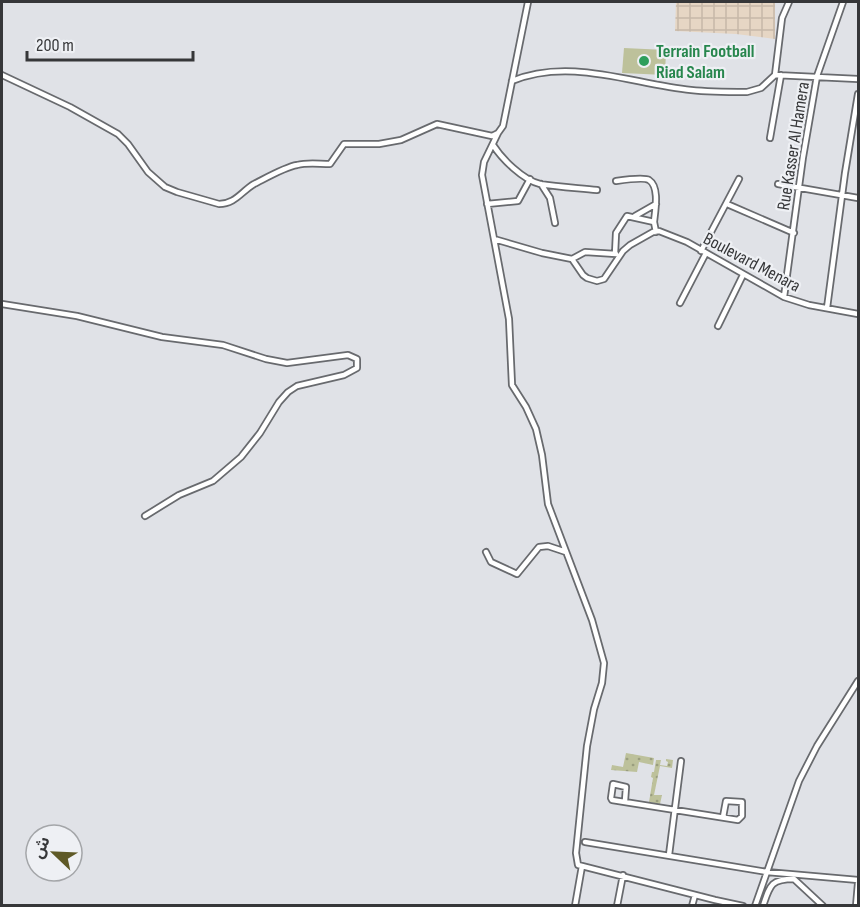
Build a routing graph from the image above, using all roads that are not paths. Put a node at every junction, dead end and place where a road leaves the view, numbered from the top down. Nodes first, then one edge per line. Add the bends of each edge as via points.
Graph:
1 (528, 2) edge
2 (789, 2) edge
3 (843, 2) edge
4 (2, 75) edge
5 (778, 75) junction
6 (817, 76) junction
7 (858, 79) edge
8 (512, 81) junction
9 (858, 94) edge
10 (498, 133) junction
11 (770, 138) dead end
12 (493, 145) junction
13 (530, 179) junction
14 (740, 179) dead end
15 (616, 180) dead end
16 (541, 184) junction
17 (778, 184) dead end
18 (799, 188) junction
19 (597, 190) dead end
20 (842, 195) junction
21 (858, 198) edge
22 (487, 204) junction
23 (656, 204) junction
24 (727, 204) junction
25 (634, 217) junction
26 (654, 222) junction
27 (555, 223) dead end
28 (656, 232) junction
29 (794, 233) junction
30 (494, 239) junction
31 (704, 252) junction
32 (618, 254) junction
33 (572, 259) junction
34 (743, 275) junction
35 (784, 297) junction
36 (680, 303) dead end
37 (2, 304) edge
38 (827, 308) junction
39 (858, 314) edge
40 (718, 326) dead end
41 (145, 516) dead end
42 (486, 552) dead end
43 (566, 552) junction
44 (858, 681) edge
45 (681, 761) dead end
46 (625, 801) junction
47 (675, 810) junction
48 (723, 817) junction
49 (585, 842) dead end
50 (669, 855) junction
51 (582, 866) junction
52 (767, 872) junction
53 (623, 875) junction
54 (858, 881) edge
55 (695, 895) junction
56 (576, 905) edge
57 (617, 906) edge
58 (692, 906) edge
59 (743, 906) edge
60 (755, 906) edge
61 (763, 906) edge
62 (824, 906) edge
63 (856, 906) edge

1 - 8 street
2 - 5 street via 782,18
3 - 6 street, Rue Kasser Al Hamera
4 - 10 street via 122,137 148,172 165,187 219,204 231,202 253,185 290,167 330,164 346,144 401,140 437,124 492,136
5 - 6 street
5 - 8 street via 761,88 747,92 692,90 577,72 533,74
5 - 11 street
6 - 7 street
6 - 18 street, Rue Kasser Al Hamera
8 - 10 street via 503,126
9 - 20 street
10 - 12 street
12 - 13 street
12 - 22 street via 482,168
13 - 16 street
13 - 22 street via 518,201
14 - 24 street
15 - 23 street via 649,180
16 - 19 street
16 - 27 street via 550,198
17 - 18 street
18 - 20 street
18 - 29 street, Rue Kasser Al Hamera
20 - 21 street
20 - 38 street
22 - 30 street
23 - 25 street
23 - 26 street
24 - 29 street
24 - 31 street
25 - 26 street
25 - 32 street via 627,216 615,236
26 - 28 street
28 - 31 street, Boulevard Menara via 673,235
28 - 32 street
29 - 35 street, Rue Kasser Al Hamera
30 - 33 street
30 - 43 street via 511,333 512,384 536,429 548,504
31 - 34 street, Boulevard Menara
31 - 36 street
32 - 33 street via 585,252
32 - 33 street via 608,273 597,282 587,279
34 - 35 street, Boulevard Menara
34 - 40 street
35 - 38 street, Boulevard Menara
37 - 41 street via 60,312 162,337 214,343 277,362 348,355 357,359 357,368 344,375 297,386 288,392 234,463 213,481 179,495
38 - 39 street, Boulevard Menara
42 - 43 street via 491,562 517,574 539,548 548,546
43 - 51 street via 604,663 587,746 579,818 576,860
44 - 52 street via 799,781
45 - 47 street
46 - 46 street via 611,799 613,784 626,787
46 - 47 street
47 - 48 street
47 - 50 street
48 - 48 street via 726,801 742,802 741,819
49 - 50 street
50 - 52 street
51 - 53 street
51 - 56 street
52 - 54 street
52 - 60 street
53 - 55 street
53 - 57 street
54 - 63 street
55 - 58 street
55 - 59 street
61 - 62 street via 773,883 791,879

